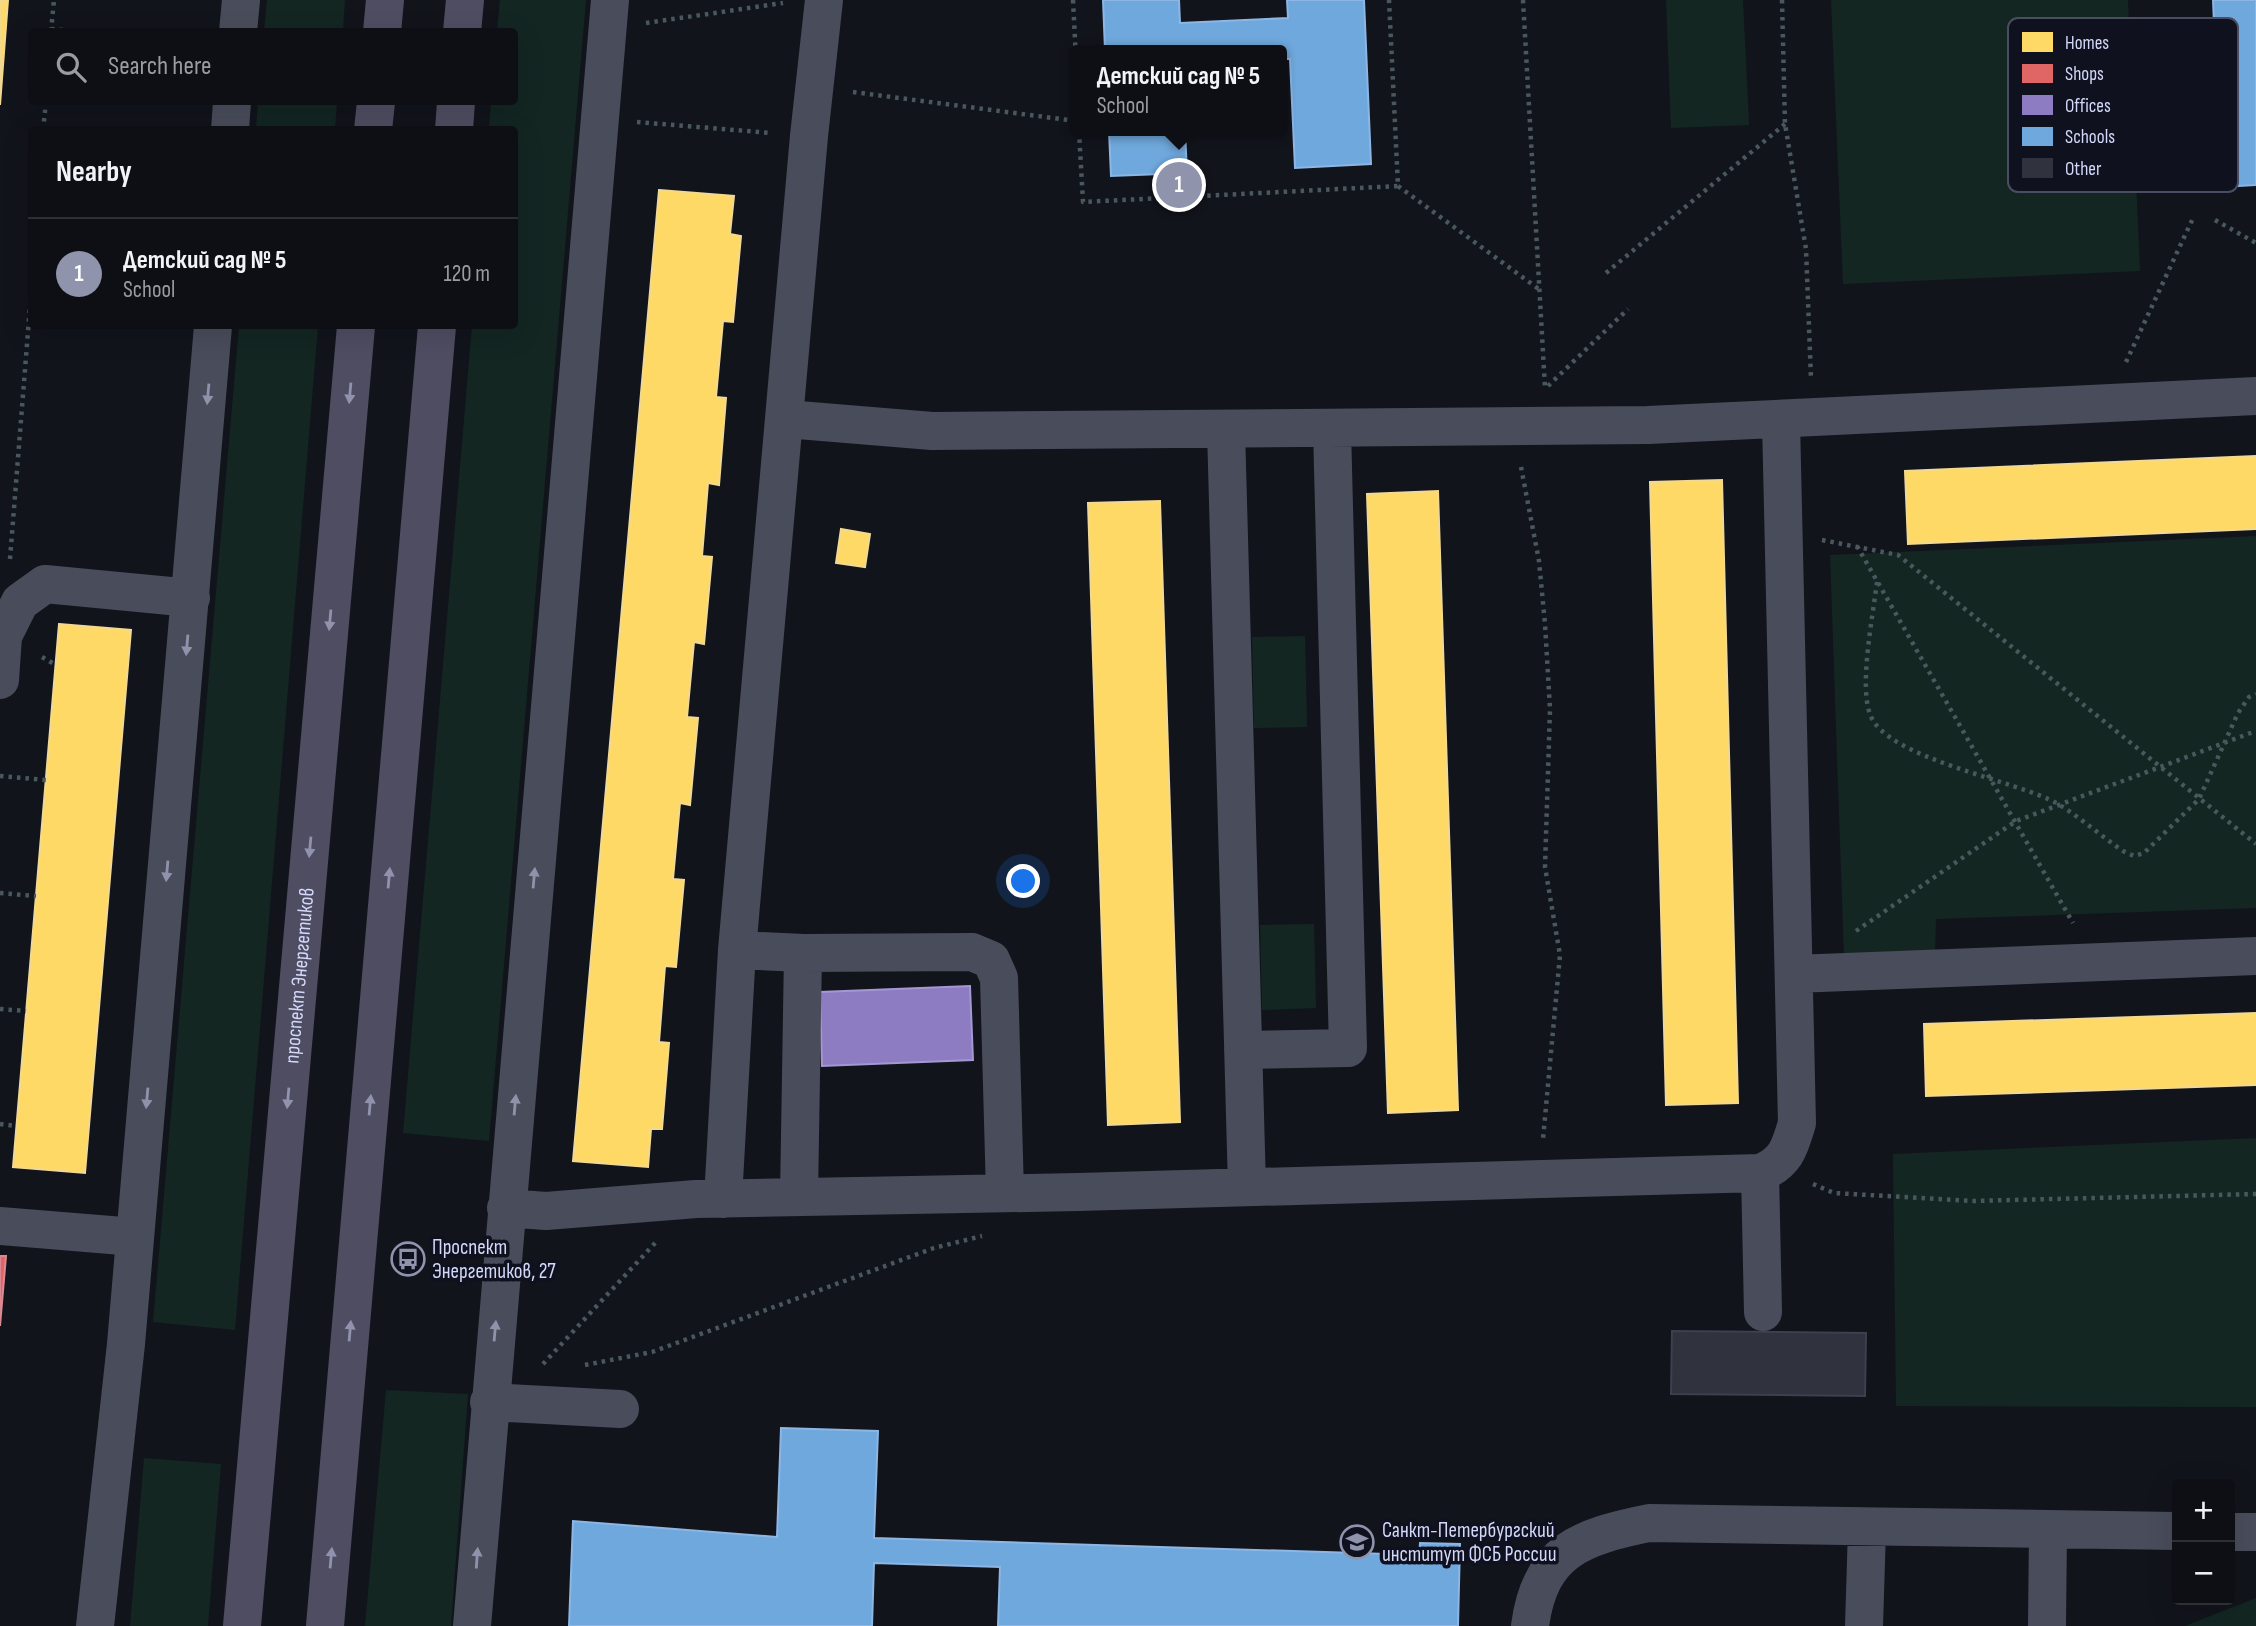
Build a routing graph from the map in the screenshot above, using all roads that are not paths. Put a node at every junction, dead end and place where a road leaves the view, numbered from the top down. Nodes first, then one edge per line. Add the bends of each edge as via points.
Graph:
1 (241, 0) edge
2 (385, 0) edge
3 (465, 0) edge
4 (610, 0) edge
5 (808, 1) edge
6 (238, 28) edge
7 (382, 28) edge
8 (462, 28) edge
9 (232, 105) edge
10 (376, 105) edge
11 (456, 105) edge
12 (230, 126) edge
13 (373, 126) edge
14 (453, 126) edge
15 (214, 329) edge
16 (356, 329) edge
17 (437, 329) edge
18 (2256, 396) edge
19 (786, 419) junction
20 (1797, 420) junction
21 (1332, 429) junction
22 (1226, 430) junction
23 (191, 598) junction
24 (2, 636) edge
25 (0, 680) edge
26 (737, 950) junction
27 (803, 953) junction
28 (2256, 956) edge
29 (1794, 974) junction
30 (1243, 1050) junction
31 (1767, 1170) junction
32 (1247, 1187) junction
33 (1005, 1193) junction
34 (799, 1197) junction
35 (710, 1199) junction
36 (506, 1208) junction
37 (0, 1226) edge
38 (135, 1237) junction
39 (1762, 1312) dead end
40 (489, 1402) junction
41 (620, 1409) dead end
42 (1867, 1529) junction
43 (2048, 1530) junction
44 (2172, 1531) edge
45 (2235, 1532) edge
46 (2256, 1532) edge
47 (95, 1626) edge
48 (242, 1626) edge
49 (325, 1626) edge
50 (472, 1626) edge
51 (1530, 1626) edge
52 (1864, 1626) edge
53 (2047, 1626) edge

1 - 6 street
2 - 7 main road
3 - 8 main road
36 -> 4 street
5 - 19 street via 814,86
9 - 12 street
10 - 13 main road
11 - 14 main road
15 -> 23 street
16 -> 48 main road, проспект Энергетиков
49 -> 17 main road
18 - 20 street
19 - 22 street via 932,431
19 - 26 street
20 - 21 street
20 - 29 street via 1784,533
21 - 22 street
21 - 30 street via 1348,1048
22 - 30 street
23 - 24 street via 45,584 20,602
23 -> 38 street
24 - 25 street
26 - 27 street
26 - 35 street
27 - 33 street via 972,952 991,960 999,978
27 - 34 street
28 - 29 street
29 - 31 street via 1797,1123 1788,1154
30 - 32 street
31 - 32 street
31 - 39 street
32 - 33 street
33 - 34 street
34 - 35 street
35 - 36 street via 546,1211
40 -> 36 street
37 - 38 street
38 - 47 street
40 - 41 street
50 -> 40 street
42 - 43 street
42 - 51 street via 1649,1523 1598,1533 1558,1557 1534,1595
42 - 52 street
43 - 44 street
43 - 53 street
45 - 46 street

